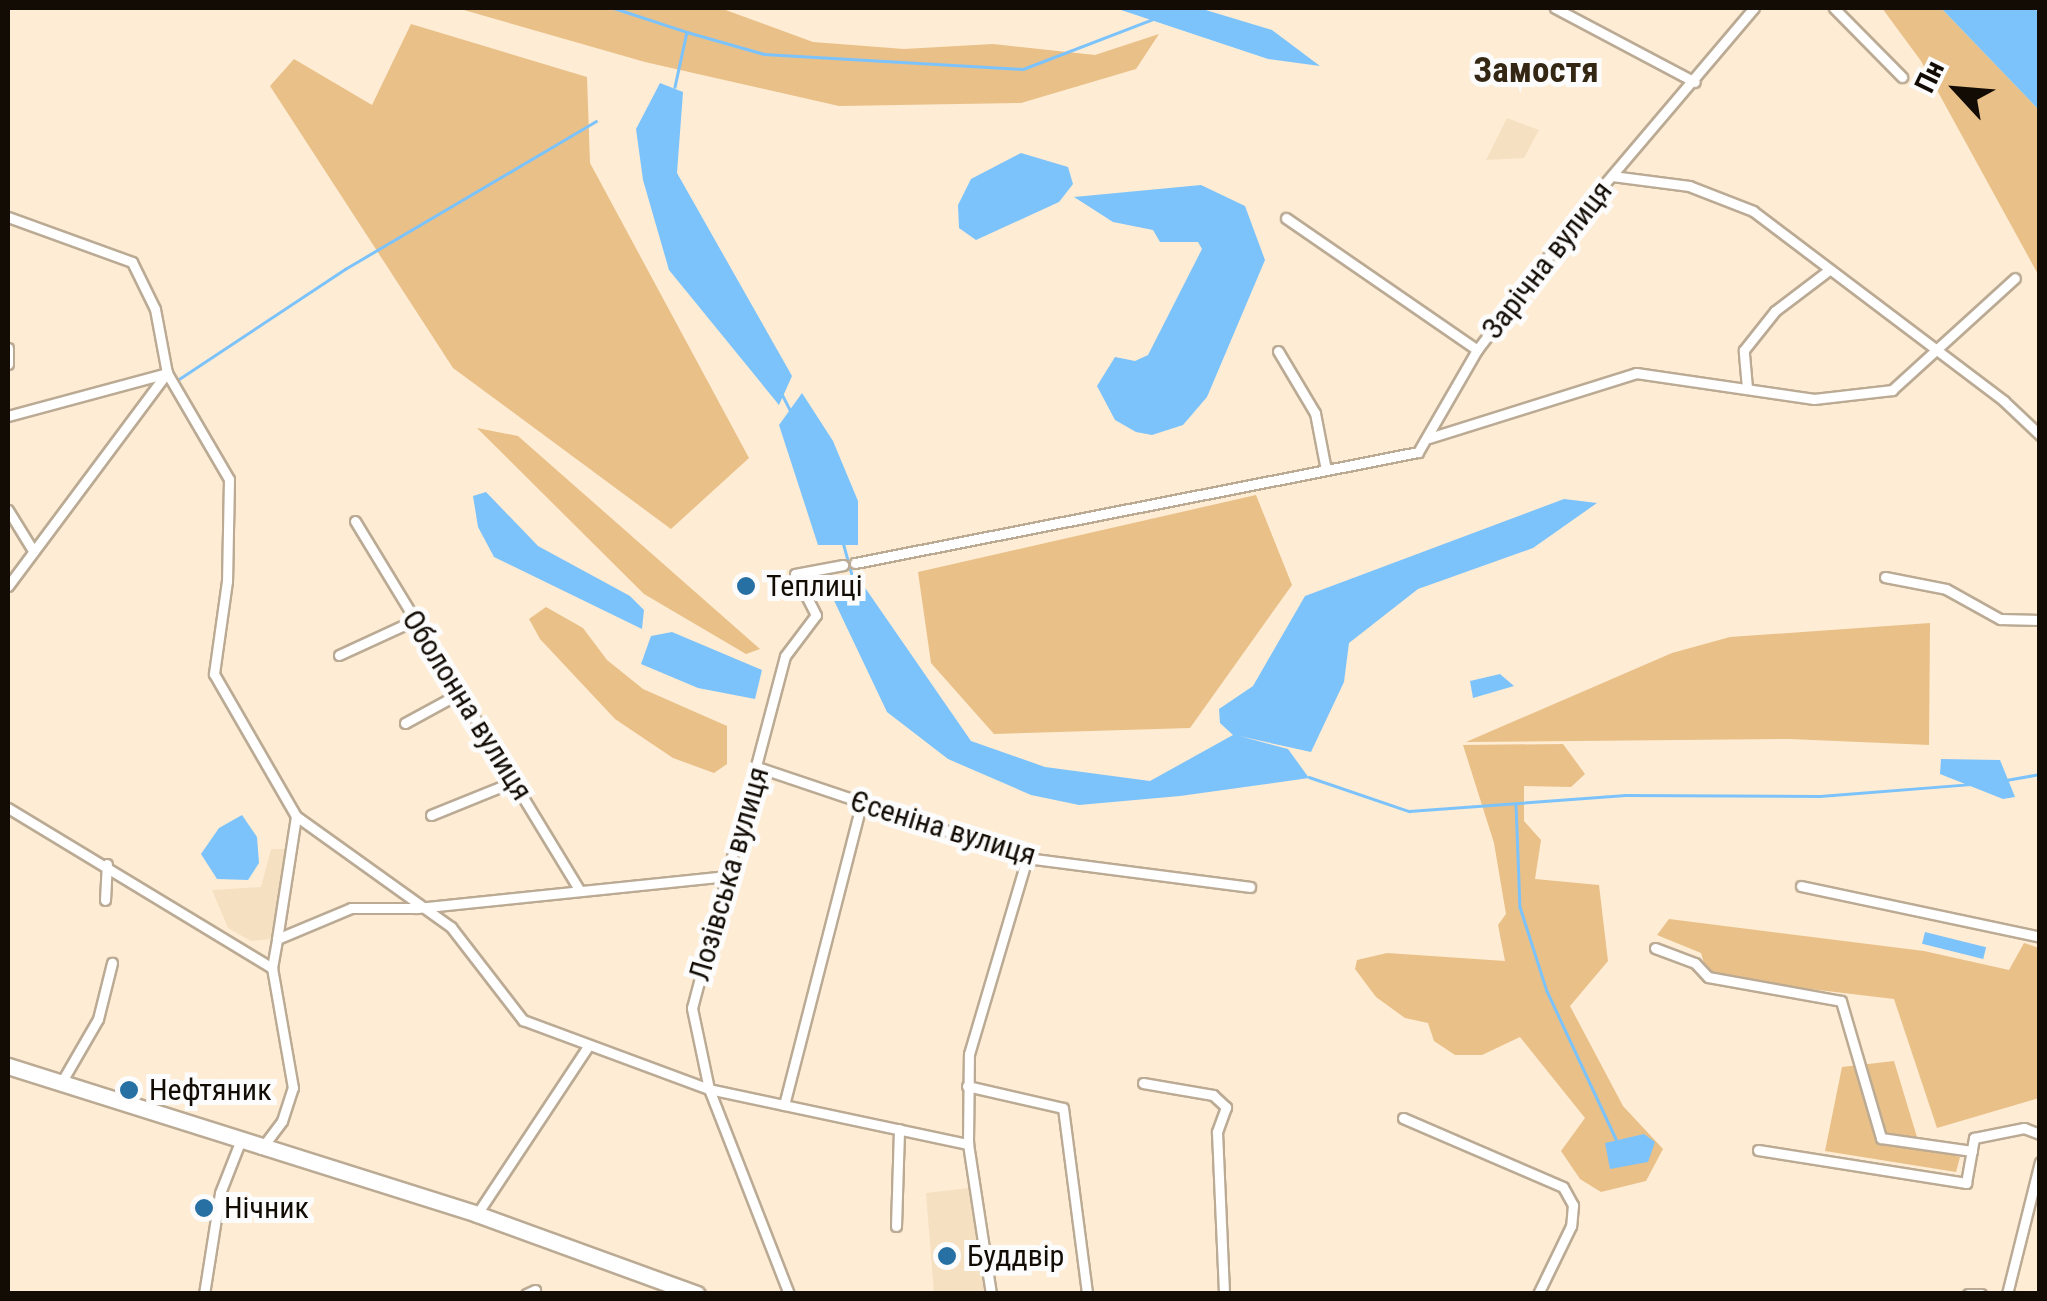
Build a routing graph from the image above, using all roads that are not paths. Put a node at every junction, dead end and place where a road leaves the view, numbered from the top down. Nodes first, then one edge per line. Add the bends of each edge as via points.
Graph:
1 (1555, 8) edge
2 (1754, 8) edge
3 (1834, 8) edge
4 (1902, 77) dead end
5 (1695, 82) junction
6 (1612, 176) junction
7 (8, 216) edge
8 (1286, 218) dead end
9 (1829, 270) junction
10 (2015, 278) dead end
11 (8, 348) edge
12 (1477, 350) junction
13 (1278, 352) dead end
14 (1938, 354) junction
15 (8, 364) edge
16 (167, 373) junction
17 (1747, 388) junction
18 (8, 416) edge
19 (2040, 435) edge
20 (1428, 438) junction
21 (1326, 470) junction
22 (8, 510) edge
23 (354, 521) dead end
24 (32, 549) junction
25 (855, 563) dead end
26 (843, 565) dead end
27 (1885, 578) dead end
28 (8, 586) edge
29 (2040, 620) edge
30 (413, 621) junction
31 (339, 655) dead end
32 (460, 693) junction
33 (405, 724) dead end
34 (760, 768) junction
35 (515, 782) junction
36 (861, 805) junction
37 (8, 808) edge
38 (431, 815) dead end
39 (296, 816) junction
40 (1027, 858) junction
41 (107, 864) junction
42 (726, 876) junction
43 (1801, 886) dead end
44 (1250, 887) dead end
45 (580, 889) junction
46 (105, 900) dead end
47 (417, 908) junction
48 (2040, 937) edge
49 (277, 939) junction
50 (1655, 948) dead end
51 (112, 963) dead end
52 (272, 968) junction
53 (589, 1045) junction
54 (8, 1066) edge
55 (61, 1083) junction
56 (1143, 1083) dead end
57 (968, 1086) junction
58 (709, 1089) junction
59 (784, 1105) junction
60 (1403, 1118) dead end
61 (899, 1130) junction
62 (2040, 1134) edge
63 (240, 1142) junction
64 (968, 1144) junction
65 (261, 1149) junction
66 (1758, 1150) dead end
67 (1972, 1151) junction
68 (2040, 1162) edge
69 (477, 1214) junction
70 (896, 1226) dead end
71 (207, 1292) edge
72 (697, 1294) edge
73 (790, 1294) edge
74 (991, 1294) edge
75 (1087, 1294) edge
76 (1224, 1294) edge
77 (1538, 1294) edge
78 (1968, 1294) edge
79 (1982, 1294) edge
80 (2007, 1294) edge

1 - 5 street
2 - 5 street, Зарічна вулиця
3 - 4 street
5 - 6 street, Зарічна вулиця
6 - 9 street via 1690,186 1753,211
6 - 12 street, Зарічна вулиця
7 - 16 street via 132,262 155,309
8 - 12 street
9 - 14 street
9 - 17 street via 1775,312 1744,350
10 - 14 street
11 - 15 street
12 - 20 street, Зарічна вулиця
13 - 21 street via 1315,413
14 - 17 street via 1892,390 1814,399
14 - 19 street
16 - 18 street
16 - 24 street via 76,502
16 - 39 street via 229,479 227,581 214,674
17 - 20 street via 1636,373
20 - 21 street via 1418,452
21 - 25 street
22 - 24 street
23 - 30 street, Оболонна вулиця
24 - 28 street
26 - 34 street, Лозівська вулиця via 796,574 816,616 785,656
27 - 29 street via 1946,589 2000,619
30 - 31 street
30 - 32 street, Оболонна вулиця
32 - 33 street
32 - 35 street, Оболонна вулиця
34 - 36 street, Єсеніна вулиця
34 - 42 street, Лозівська вулиця
35 - 38 street
35 - 45 street, Оболонна вулиця
36 - 40 street, Єсеніна вулиця
36 - 59 street
37 - 41 street
39 - 47 street
39 - 49 street
40 - 44 street, Єсеніна вулиця
40 - 57 street
41 - 46 street
41 - 52 street
42 - 45 street
42 - 58 street, Лозівська вулиця via 692,1008
43 - 48 street
45 - 47 street
47 - 49 street via 351,908
47 - 53 street via 451,927 523,1020
49 - 52 street
50 - 67 street via 1694,963 1708,977 1841,1001 1881,1138
51 - 55 street via 98,1019
52 - 65 street via 293,1088 282,1121
53 - 58 street
53 - 69 street
54 - 55 highway
55 - 63 highway
56 - 76 street via 1214,1095 1226,1107 1217,1132
57 - 64 street
57 - 75 street via 1063,1108
58 - 59 street
58 - 73 street, Лозівська вулиця
59 - 61 street
60 - 77 street via 1563,1187 1573,1205 1571,1226
61 - 64 street
61 - 70 street
62 - 67 street via 2024,1128 1974,1138
63 - 65 highway
63 - 71 street via 220,1192
64 - 74 street
65 - 69 highway
66 - 67 street via 1966,1182
68 - 80 street
69 - 72 highway
78 - 79 street

